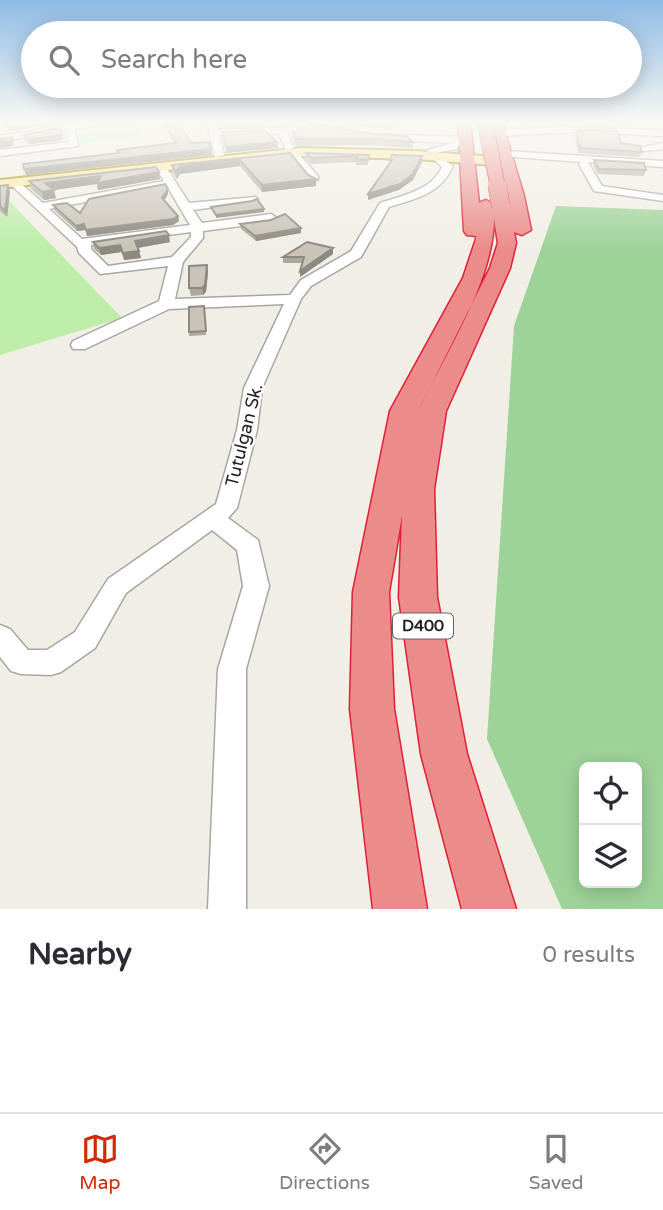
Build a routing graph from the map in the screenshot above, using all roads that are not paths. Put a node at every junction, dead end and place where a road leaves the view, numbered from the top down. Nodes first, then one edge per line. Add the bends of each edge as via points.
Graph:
1 (137, 164) edge
2 (174, 164) edge
3 (303, 164) edge
4 (446, 164) edge
5 (469, 164) edge
6 (483, 164) edge
7 (489, 164) edge
8 (508, 164) edge
9 (584, 164) edge
10 (600, 164) edge
11 (627, 164) edge
12 (160, 166) junction
13 (658, 166) edge
14 (116, 171) junction
15 (314, 178) edge
16 (9, 179) edge
17 (168, 183) junction
18 (129, 190) junction
19 (663, 198) edge
20 (252, 199) edge
21 (493, 206) junction
22 (42, 207) junction
23 (184, 207) junction
24 (271, 218) edge
25 (197, 226) junction
26 (84, 243) junction
27 (176, 261) junction
28 (294, 299) junction
29 (166, 304) junction
30 (79, 345) dead end
31 (449, 347) junction
32 (212, 518) junction
33 (0, 637) edge
34 (227, 909) edge
35 (401, 909) edge
36 (489, 909) edge

1 - 16 main road
2 - 12 main road
3 - 15 street
4 - 28 street, Tutulgan Sk. via 441,181 384,205 356,254 306,283
5 - 31 highway, D400 via 472,244 438,318
6 - 21 highway, D400
7 - 21 highway, D400, bridge
8 - 31 highway via 522,229 520,259 488,323
9 - 19 street via 598,189
10 - 13 street
11 - 13 street
12 - 14 main road
12 - 17 street
14 - 16 main road
14 - 18 street
16 - 22 street
17 - 18 street
17 - 23 street
18 - 22 street
20 - 23 street
21 - 31 highway, D400
21 - 31 highway, D400 via 506,225 500,268
22 - 26 street via 75,242
23 - 25 street
24 - 25 street
25 - 26 street
25 - 27 street via 197,238
26 - 27 street via 84,250 105,271
27 - 29 street
28 - 29 street
28 - 32 street, Tutulgan Sk. via 253,388 226,508
29 - 30 street
31 - 35 highway, D400 via 404,411 371,592 372,709
31 - 36 highway, D400 via 418,489 418,597 444,754
32 - 33 street, Tutulgan Sk. via 117,586 85,640 51,663 20,662
32 - 34 street via 249,546 256,586 232,669

